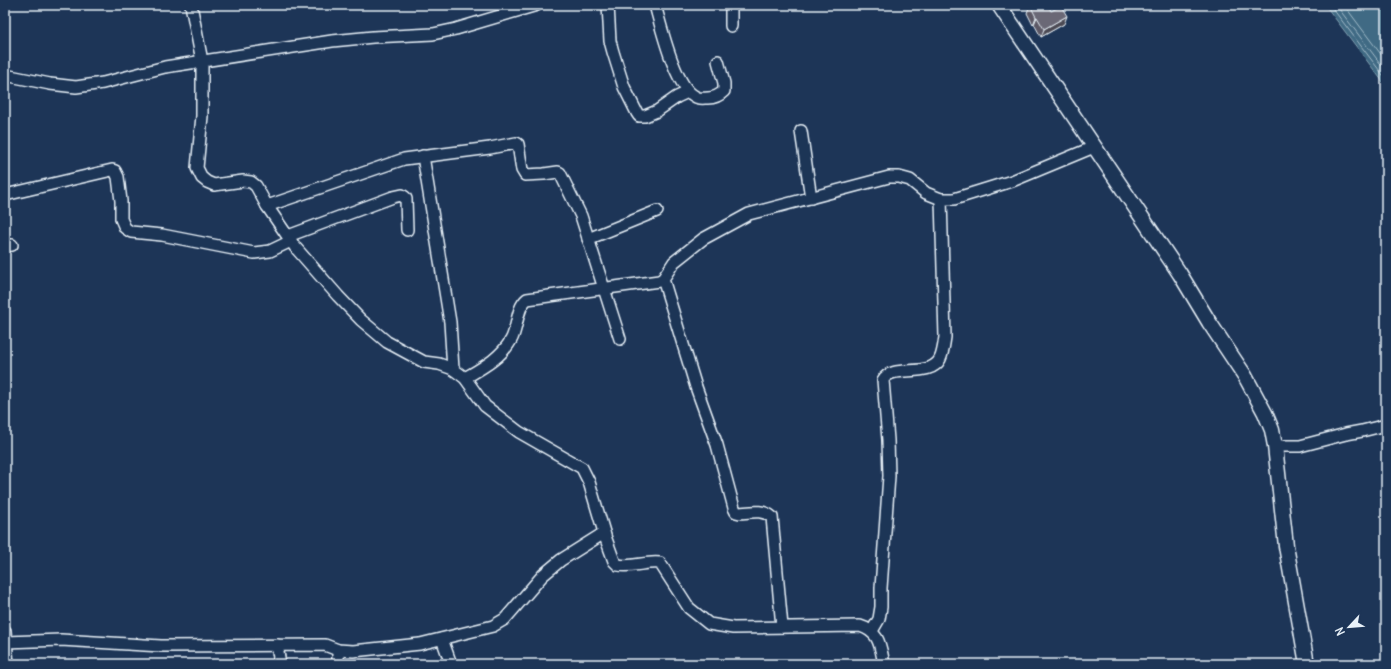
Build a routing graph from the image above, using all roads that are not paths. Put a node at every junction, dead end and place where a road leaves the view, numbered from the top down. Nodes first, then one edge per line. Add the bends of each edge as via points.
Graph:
1 (191, 5) edge
2 (537, 5) edge
3 (608, 5) edge
4 (656, 5) edge
5 (732, 5) edge
6 (999, 5) edge
7 (731, 26) dead end
8 (202, 61) junction
9 (718, 61) dead end
10 (5, 75) edge
11 (688, 92) junction
12 (801, 131) dead end
13 (1094, 147) junction
14 (423, 156) junction
15 (5, 195) edge
16 (811, 198) junction
17 (941, 199) junction
18 (267, 206) junction
19 (657, 211) dead end
20 (406, 230) dead end
21 (289, 238) junction
22 (588, 239) junction
23 (663, 279) junction
24 (604, 289) junction
25 (620, 339) dead end
26 (453, 369) junction
27 (465, 378) junction
28 (1386, 425) edge
29 (1276, 446) junction
30 (604, 533) junction
31 (782, 627) junction
32 (872, 631) junction
33 (6, 636) edge
34 (442, 639) junction
35 (277, 645) junction
36 (338, 650) junction
37 (8, 664) edge
38 (280, 664) edge
39 (338, 664) edge
40 (451, 664) edge
41 (884, 664) edge
42 (1307, 664) edge

1 - 8 street
2 - 8 street via 433,34 332,41
3 - 11 street via 610,42 624,87 637,113 645,116
4 - 11 street via 668,51
5 - 7 street
6 - 13 street
8 - 10 street via 76,87
8 - 18 street via 202,116 197,168 199,174 214,185 243,180 251,182
9 - 11 street via 724,91 719,96 705,98 696,98
12 - 16 street
13 - 17 street via 1012,181 954,199
13 - 29 street via 1245,376 1265,413
14 - 18 street via 404,159
14 - 22 street via 518,144 522,170 526,175 560,173 581,216
14 - 26 street via 450,322
15 - 21 street via 112,170 118,177 121,219 125,228 131,232 162,235 254,253 270,251
16 - 17 street via 889,177 899,177 910,180 926,193
16 - 23 street via 749,214 703,239 674,262
17 - 32 street via 945,337 940,359 930,368 891,373 883,380 890,476 881,607 879,619
18 - 21 street
19 - 22 street
20 - 21 street via 406,199 402,195
21 - 26 street via 338,296 361,320 388,342 424,362
22 - 24 street
23 - 24 street
23 - 31 street via 696,387 717,445 734,508 740,513 763,512 772,517
24 - 25 street
24 - 27 street via 527,299 520,309 516,328 505,349 488,364
26 - 27 street
27 - 30 street via 485,406 519,432 582,468 589,482
28 - 29 street via 1300,446
29 - 42 street via 1286,546
30 - 31 street via 614,561 618,565 660,563 688,608 709,624 733,628
30 - 34 street via 561,560 543,575 505,619 493,626
31 - 32 street via 860,626
32 - 41 street
33 - 35 street via 161,646
33 - 37 street
34 - 36 street via 420,644 353,651
34 - 40 street
35 - 36 street via 325,645
35 - 38 street
36 - 39 street

